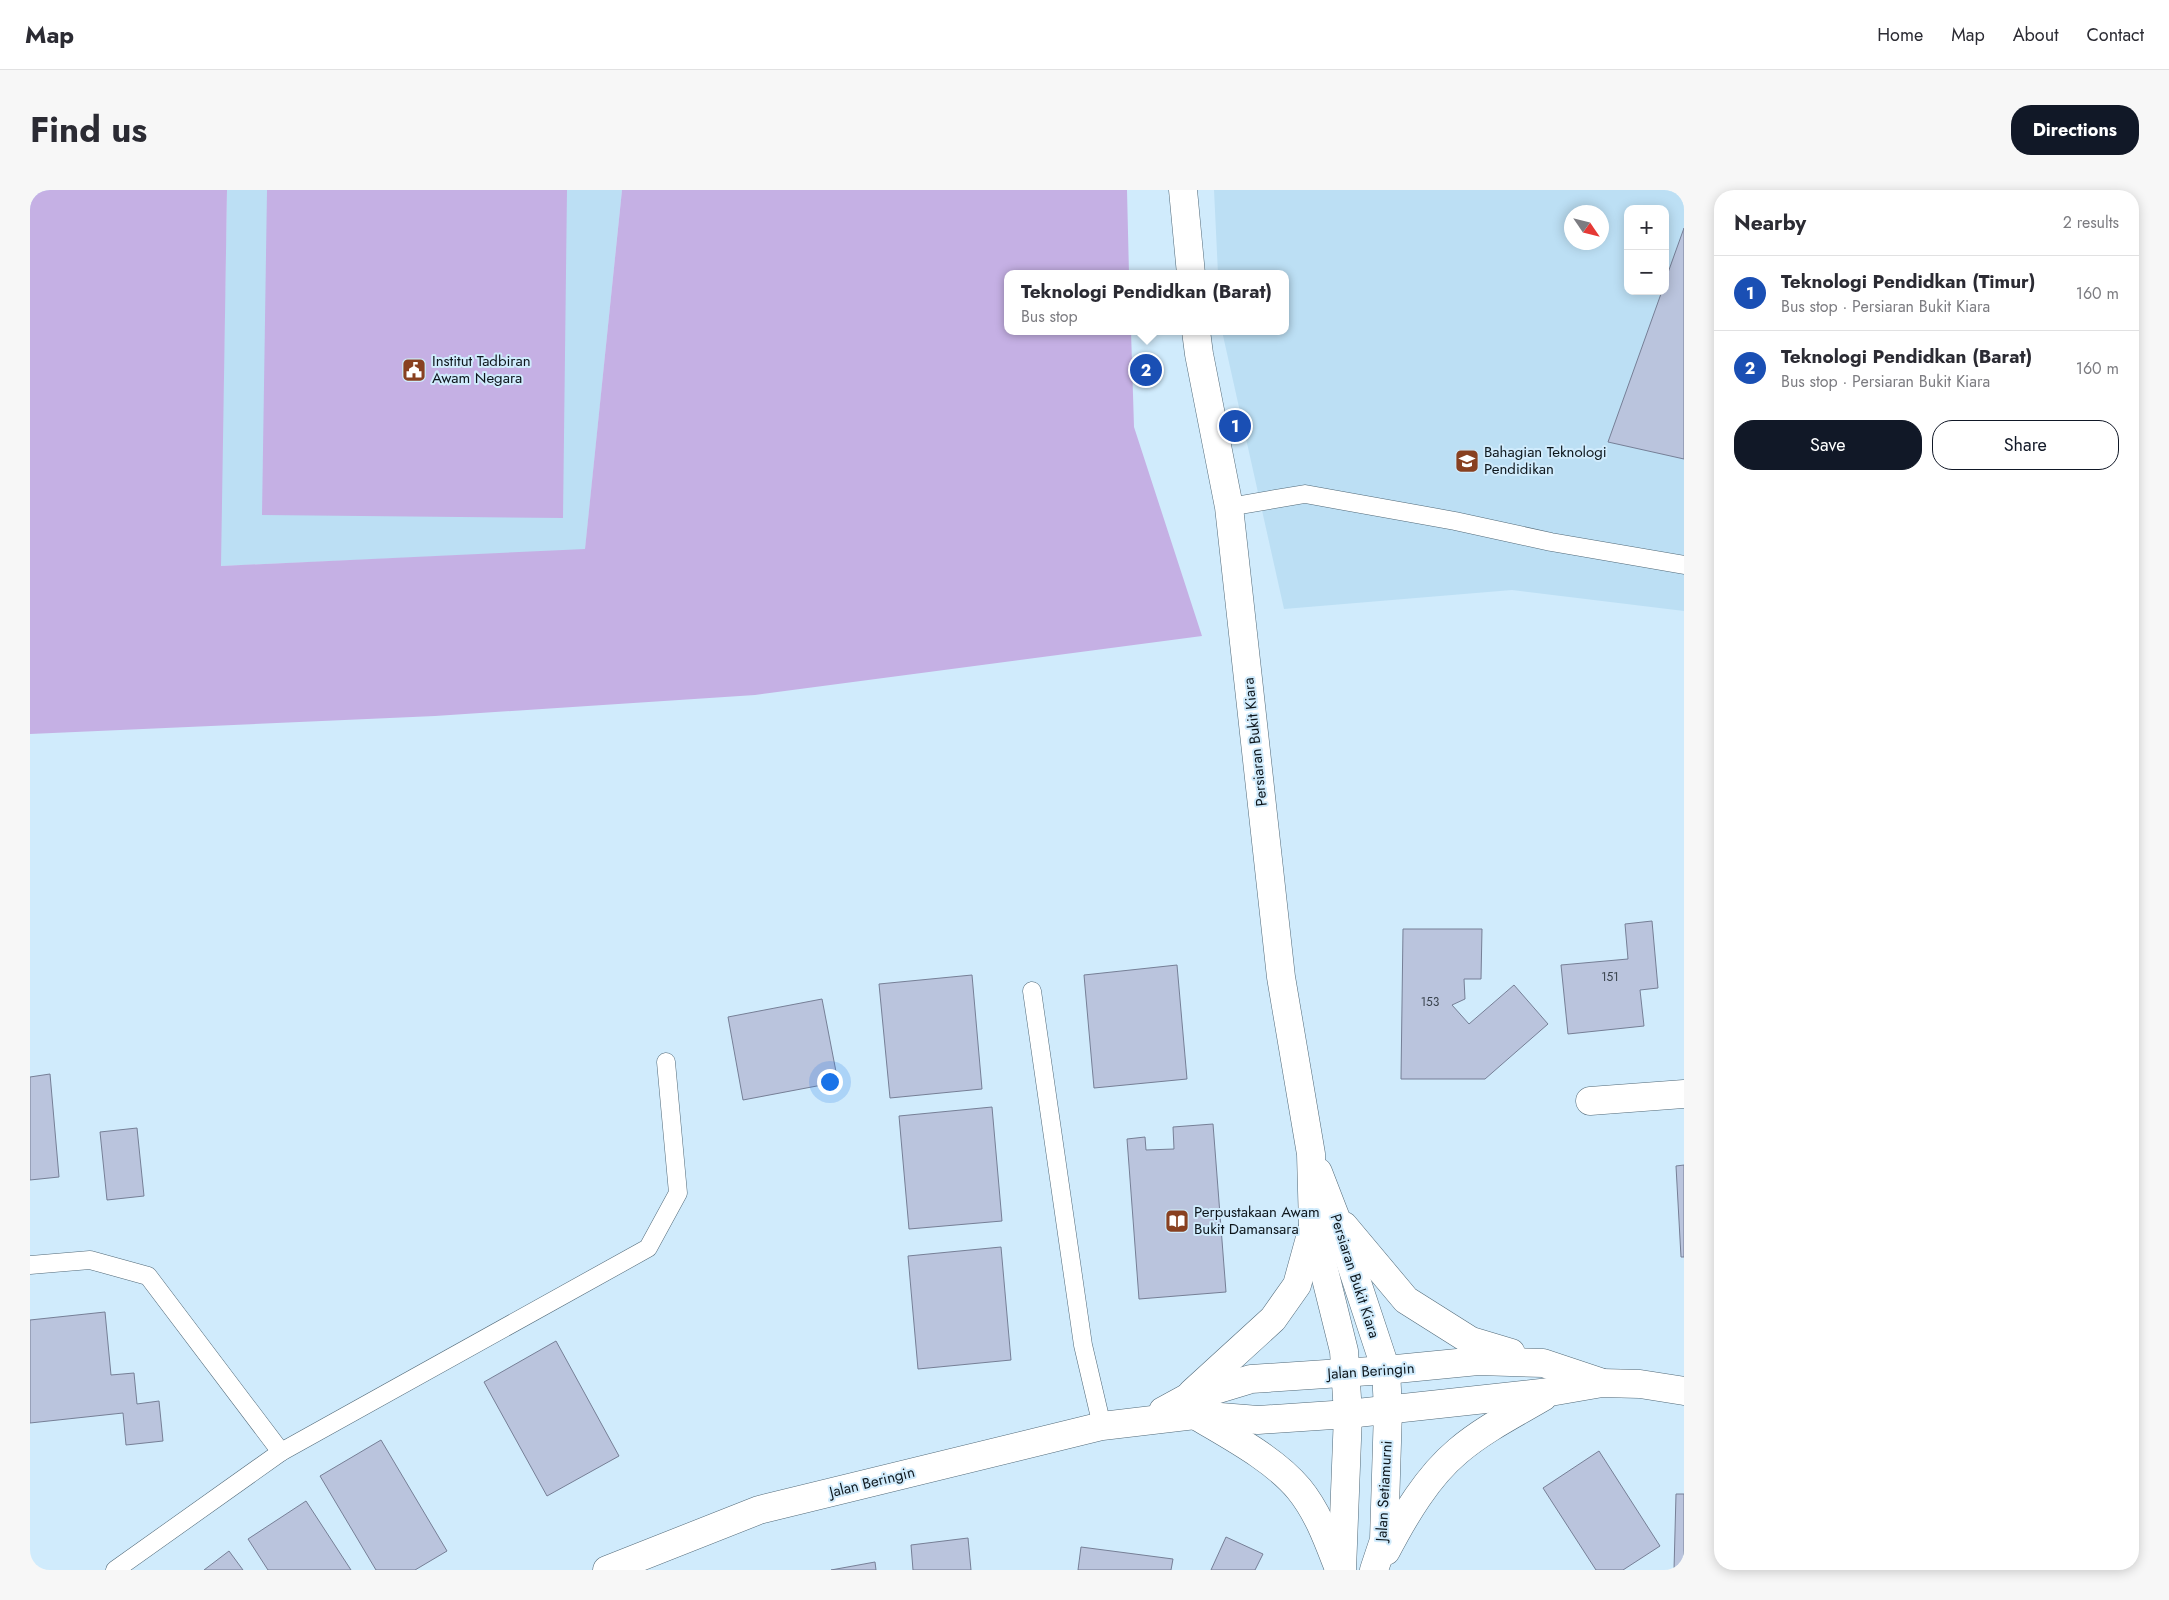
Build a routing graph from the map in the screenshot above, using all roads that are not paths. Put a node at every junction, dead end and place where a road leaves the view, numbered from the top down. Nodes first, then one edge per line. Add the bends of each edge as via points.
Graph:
1 (1183, 190) edge
2 (1191, 270) edge
3 (1197, 335) edge
4 (1229, 507) junction
5 (1684, 565) edge
6 (1032, 991) dead end
7 (666, 1062) dead end
8 (1684, 1094) edge
9 (1590, 1102) dead end
10 (1324, 1221) junction
11 (30, 1265) edge
12 (1543, 1363) junction
13 (1386, 1370) junction
14 (1346, 1373) junction
15 (1602, 1383) junction
16 (1684, 1391) edge
17 (1550, 1392) junction
18 (1190, 1407) junction
19 (1388, 1410) junction
20 (1348, 1414) junction
21 (1102, 1426) junction
22 (282, 1452) junction
23 (115, 1570) edge
24 (607, 1570) edge
25 (1341, 1570) edge
26 (1374, 1570) edge

1 - 2 street
3 - 4 street, Persiaran Bukit Kiara
4 - 5 lane via 1305,494
4 - 10 street, Persiaran Bukit Kiara via 1281,977
6 - 21 lane via 1083,1345
7 - 22 lane via 678,1193 648,1248
8 - 9 street
10 - 12 street via 1406,1300 1471,1341
10 - 13 street, Persiaran Bukit Kiara
10 - 14 street, Persiaran Bukit Kiara
10 - 18 street via 1297,1285 1273,1319
11 - 22 lane via 90,1260 148,1276
12 - 13 street, Jalan Beringin via 1478,1361
12 - 15 street, Jalan Beringin
13 - 14 street, Jalan Beringin
13 - 19 street, Persiaran Bukit Kiara
14 - 18 street, Jalan Beringin via 1251,1378
14 - 20 street, Persiaran Bukit Kiara
15 - 16 street, Jalan Beringin via 1640,1384
15 - 17 street, Jalan Beringin
17 - 19 street, Jalan Beringin
17 - 26 street via 1490,1427 1457,1452 1426,1485
18 - 20 street, Jalan Beringin via 1258,1420
18 - 21 street, Jalan Beringin
18 - 25 street via 1281,1471 1299,1489 1322,1526
19 - 20 street, Jalan Beringin
19 - 26 street, Jalan Setiamurni via 1384,1540
20 - 25 street
21 - 24 street, Jalan Beringin via 759,1510
22 - 23 lane

